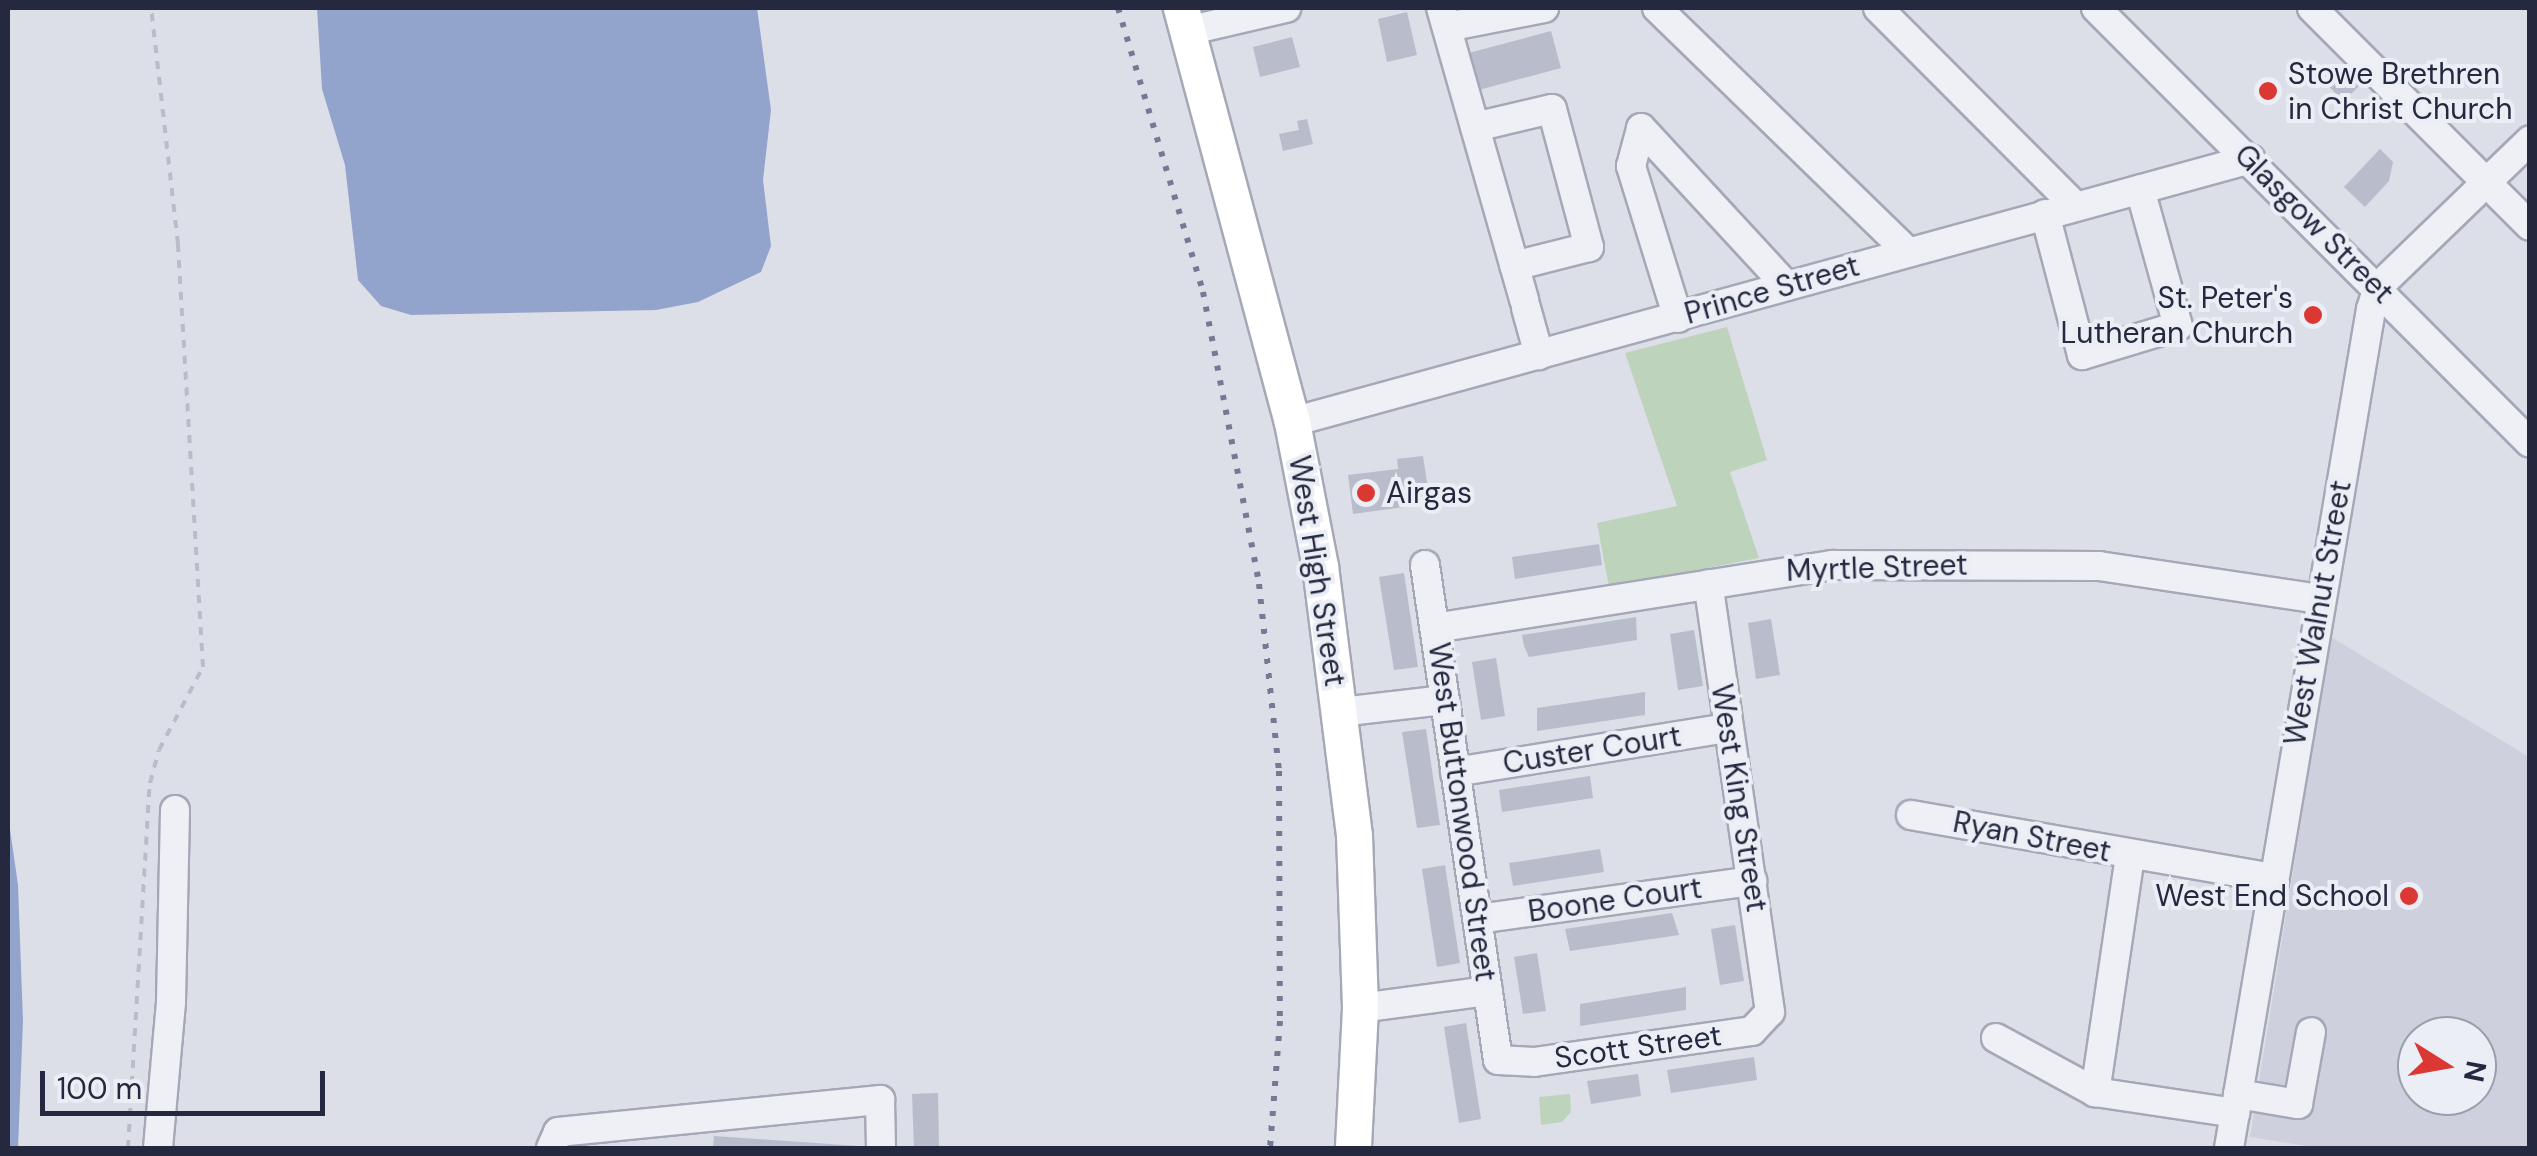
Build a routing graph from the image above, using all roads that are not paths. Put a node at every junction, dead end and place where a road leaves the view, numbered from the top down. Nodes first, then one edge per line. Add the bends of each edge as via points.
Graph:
1 (1286, 8) edge
2 (1544, 8) edge
3 (1658, 8) edge
4 (1878, 8) edge
5 (2096, 8) edge
6 (2312, 8) edge
7 (1444, 17) edge
8 (1184, 19) edge
9 (1475, 128) junction
10 (2530, 140) edge
11 (2252, 160) junction
12 (2486, 183) junction
13 (2140, 189) junction
14 (2075, 206) junction
15 (2044, 214) junction
16 (2530, 226) edge
17 (1907, 251) junction
18 (1514, 266) junction
19 (1787, 286) junction
20 (2378, 288) junction
21 (1678, 318) junction
22 (1539, 355) junction
23 (1292, 422) junction
24 (2530, 443) edge
25 (1424, 564) dead end
26 (1708, 584) junction
27 (2321, 598) junction
28 (1435, 628) junction
29 (1444, 700) junction
30 (1340, 712) junction
31 (1728, 728) junction
32 (1456, 772) junction
33 (175, 810) dead end
34 (1911, 814) dead end
35 (2130, 856) junction
36 (2271, 878) junction
37 (1752, 880) junction
38 (1478, 919) junction
39 (1488, 991) junction
40 (1360, 1008) junction
41 (1770, 1012) joint
42 (2311, 1032) dead end
43 (1996, 1038) dead end
44 (1498, 1060) joint
45 (2095, 1092) junction
46 (2237, 1103) junction
47 (158, 1148) edge
48 (552, 1148) edge
49 (882, 1148) edge
50 (1353, 1148) edge
51 (2229, 1148) edge

1 - 8 street
2 - 7 street
3 - 17 street
4 - 14 street
5 - 11 street, Glasgow Street
6 - 12 street
7 - 9 street
8 - 23 main road, West High Street
9 - 18 street
9 - 18 street via 1552,109 1589,247
10 - 12 street
11 - 13 street, Prince Street
11 - 20 street, Glasgow Street
12 - 16 street
12 - 20 street
13 - 14 street, Prince Street
13 - 15 street via 2178,326 2082,355
14 - 15 street, Prince Street
15 - 17 street, Prince Street
17 - 19 street, Prince Street
18 - 22 street
19 - 21 street, Prince Street
19 - 21 street via 1641,128 1631,166
20 - 24 street, Glasgow Street
20 - 27 street, West Walnut Street
21 - 22 street, Prince Street
22 - 23 street, Prince Street
23 - 30 main road, West High Street
25 - 28 street, West Buttonwood Street
26 - 27 street, Myrtle Street via 1832,565 2041,563
26 - 28 street, Myrtle Street
26 - 31 street, West King Street
27 - 36 street, West Walnut Street
28 - 29 street, West Buttonwood Street
29 - 30 street
29 - 32 street, West Buttonwood Street
30 - 40 main road, West High Street via 1354,835
31 - 32 street, Custer Court
31 - 37 street, West King Street
32 - 38 street, West Buttonwood Street
33 - 47 street via 172,1002
34 - 35 street, Ryan Street
35 - 36 street, Ryan Street
35 - 45 street
36 - 46 street, West Walnut Street
37 - 38 street, Boone Court
37 - 41 street, West King Street
38 - 39 street, West Buttonwood Street
39 - 40 street
39 - 44 street, West Buttonwood Street
40 - 50 main road, West High Street
41 - 44 street, Scott Street via 1752,1031 1534,1062
42 - 46 street via 2298,1104
43 - 45 street
45 - 46 street
46 - 51 street, West Walnut Street
48 - 49 street via 558,1132 880,1100

